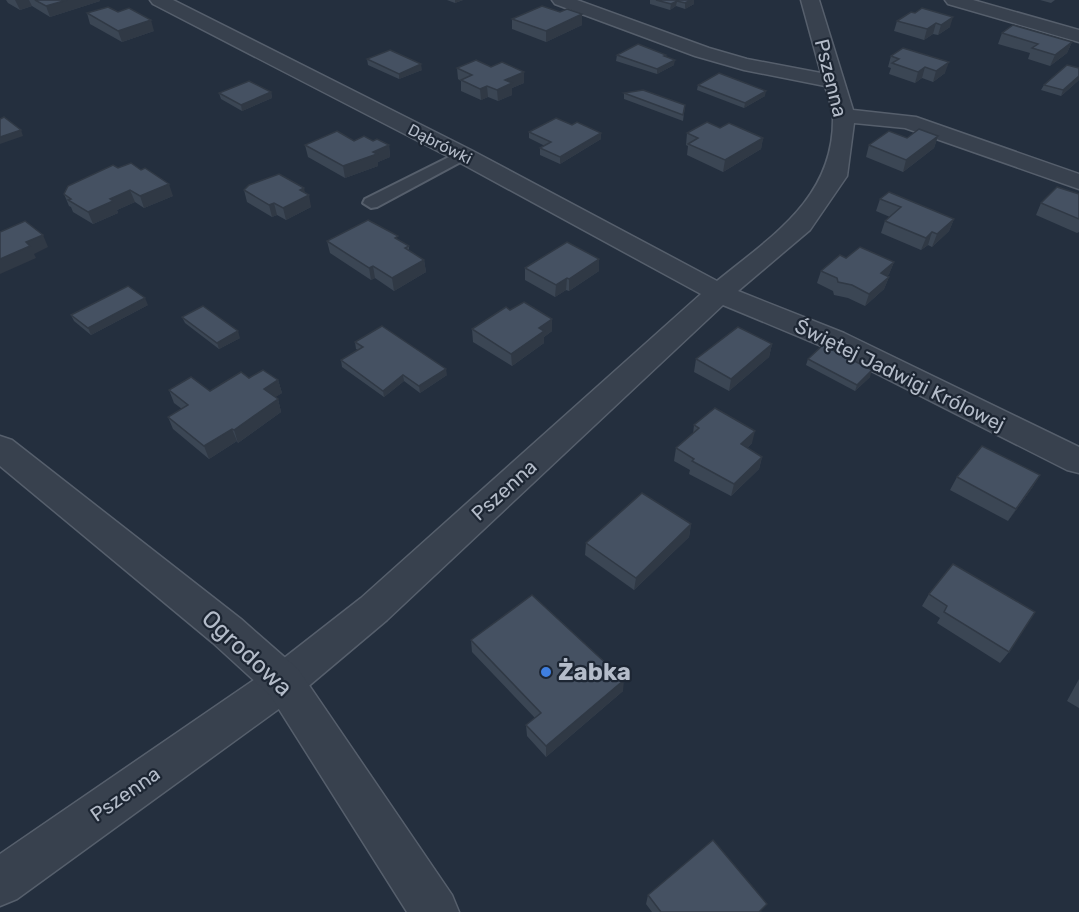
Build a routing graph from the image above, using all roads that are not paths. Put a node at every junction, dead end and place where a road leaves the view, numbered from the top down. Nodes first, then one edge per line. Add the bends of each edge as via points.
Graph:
1 (159, 0) edge
2 (561, 0) edge
3 (810, 0) edge
4 (954, 0) edge
5 (1079, 36) edge
6 (834, 82) junction
7 (844, 116) junction
8 (463, 155) junction
9 (1079, 182) edge
10 (370, 203) dead end
11 (719, 293) junction
12 (0, 448) edge
13 (1079, 461) edge
14 (284, 682) junction
15 (0, 882) edge
16 (435, 912) edge

1 - 8 street, Dąbrówki
2 - 6 street via 702,52
3 - 6 street, Pszenna
4 - 5 street
6 - 7 street, Pszenna
7 - 9 street via 909,122
7 - 11 street, Pszenna via 835,176 801,225
8 - 10 lane
8 - 11 street, Dąbrówki
11 - 13 street, Świętej Jadwigi Królowej via 834,340
11 - 14 street, Pszenna via 374,609
12 - 14 street, Ogrodowa via 227,631
14 - 15 street, Pszenna
14 - 16 street, Ogrodowa

